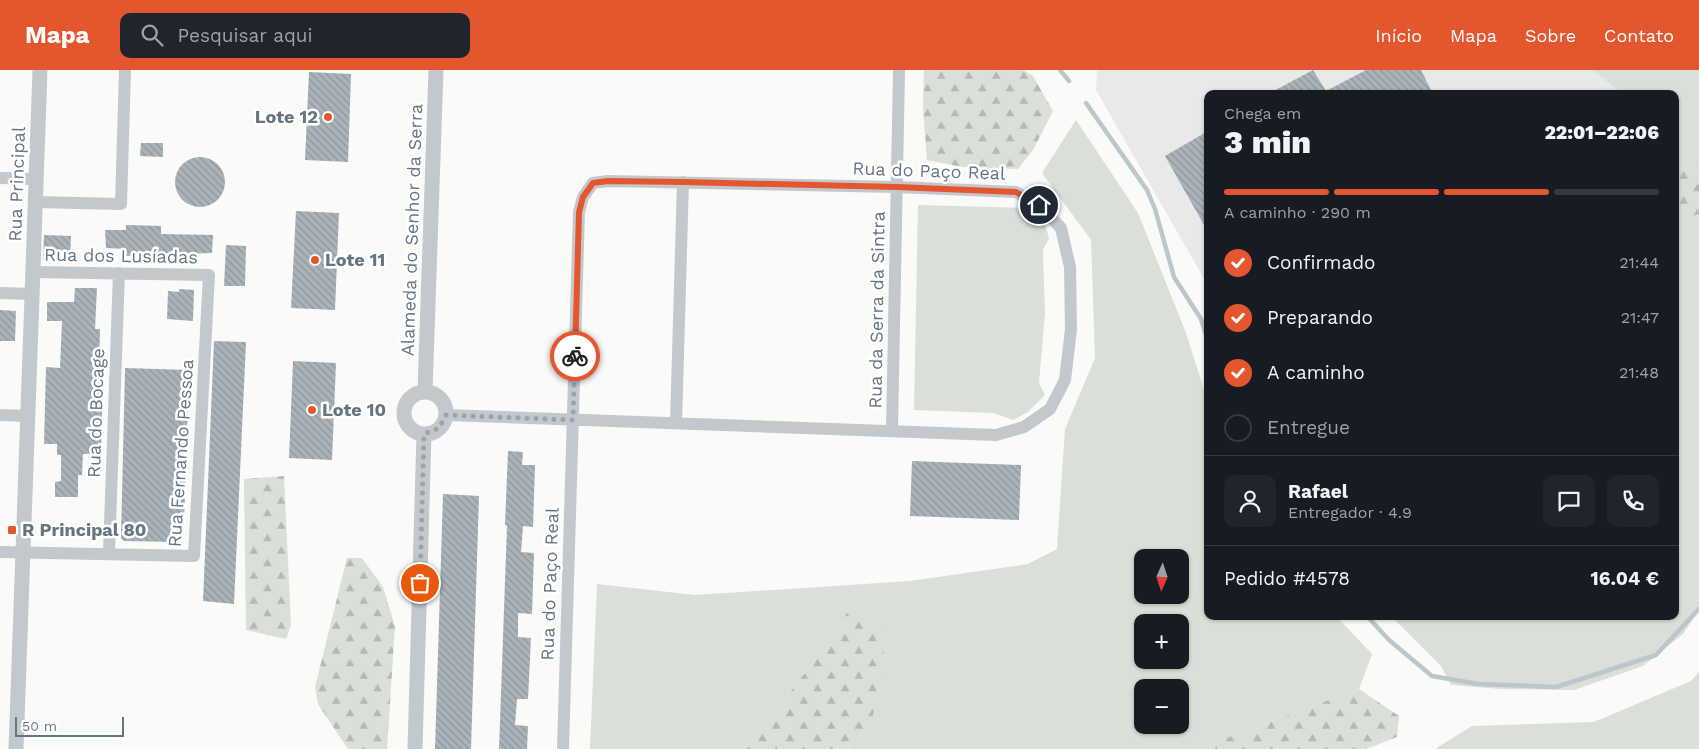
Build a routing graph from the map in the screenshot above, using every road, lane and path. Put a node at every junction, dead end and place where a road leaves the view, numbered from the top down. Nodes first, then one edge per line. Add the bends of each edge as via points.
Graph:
1 (40, 70) edge
2 (125, 70) edge
3 (436, 70) edge
4 (899, 70) edge
5 (0, 178) edge
6 (36, 179) junction
7 (683, 182) junction
8 (897, 187) junction
9 (36, 202) junction
10 (33, 272) junction
11 (118, 273) junction
12 (209, 274) joint
13 (0, 293) edge
14 (32, 294) junction
15 (425, 391) junction
16 (0, 415) edge
17 (446, 415) junction
18 (28, 416) junction
19 (573, 420) junction
20 (676, 423) junction
21 (892, 430) junction
22 (424, 434) junction
23 (23, 551) junction
24 (0, 552) edge
25 (109, 553) junction
26 (16, 749) edge
27 (415, 749) edge
28 (563, 749) edge

1 - 6 street, Rua Principal
2 - 9 street via 121,204
3 - 15 street, Alameda do Senhor da Serra
4 - 8 street, Rua da Serra da Sintra
5 - 6 street
6 - 9 street, Rua Principal
7 - 8 street, Rua do Paço Real
7 - 19 street, Rua do Paço Real via 593,183 583,197 579,212
7 - 20 street
8 - 21 street, Rua da Serra da Sintra
8 - 21 street, Rua do Paço Real via 1016,192 1039,205 1061,228 1070,267 1071,329 1065,380 1050,409 1024,427 996,435
9 - 10 street, Rua Principal
10 - 11 street, Rua dos Lusíadas
10 - 14 street, Rua Principal
11 - 12 street, Rua dos Lusíadas
11 - 25 street, Rua do Bocage
12 - 25 street, Rua Fernando Pessoa via 194,556
13 - 14 street
14 - 18 street, Rua Principal
15 - 17 street via 441,399
15 - 22 street via 410,397 403,412 409,427
16 - 18 street
17 - 19 street, Rua do Paço Real
17 - 22 street via 439,428
18 - 23 street, Rua Principal
19 - 20 street, Rua do Paço Real
19 - 28 street, Rua do Paço Real
20 - 21 street, Rua do Paço Real
22 - 27 street
23 - 24 street, Rua Fernando Pessoa
23 - 25 street, Rua Fernando Pessoa
23 - 26 street, Rua Principal

